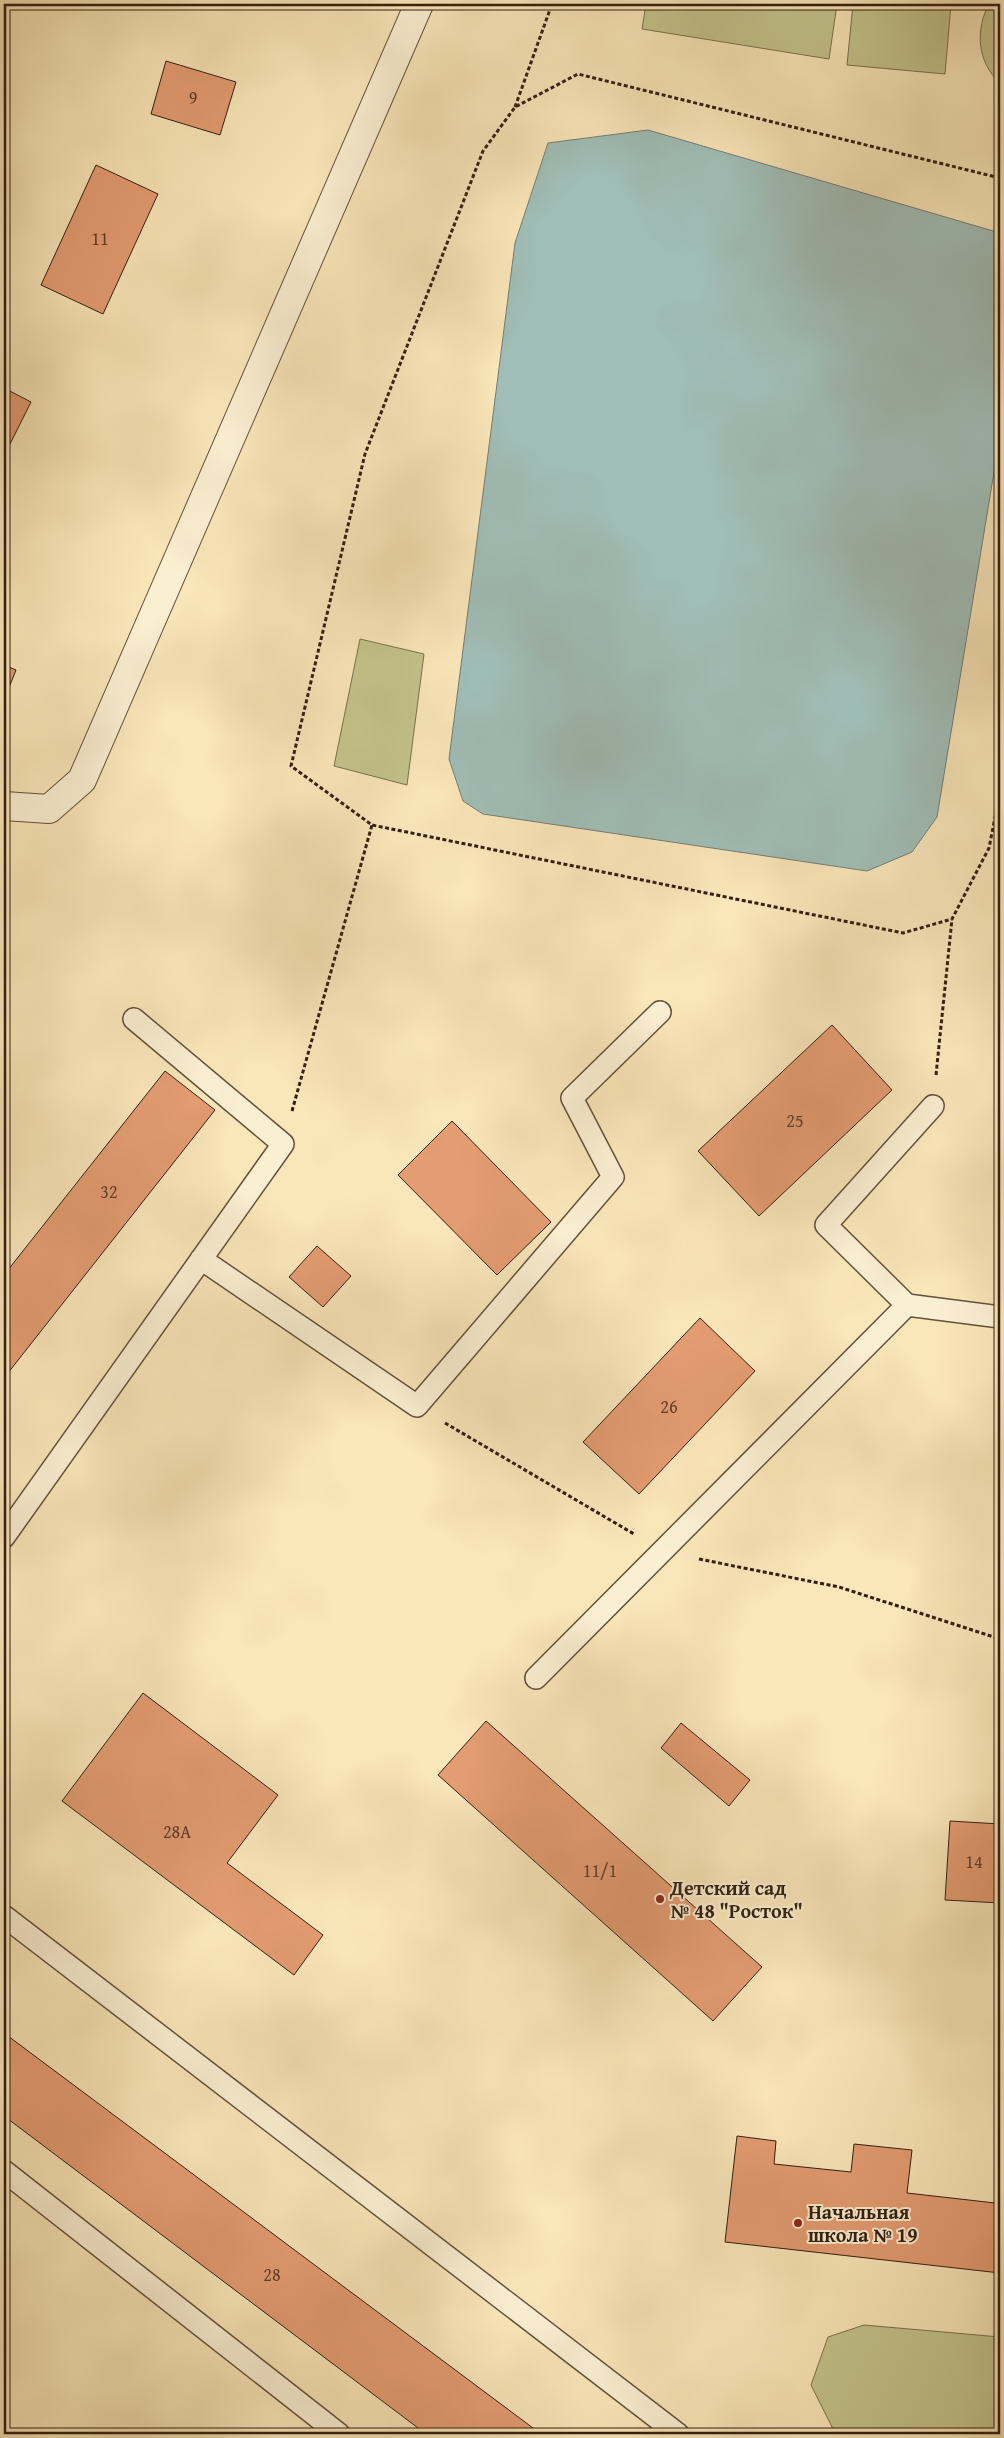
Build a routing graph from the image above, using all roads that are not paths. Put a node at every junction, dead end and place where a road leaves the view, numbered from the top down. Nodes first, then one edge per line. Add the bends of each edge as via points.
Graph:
1 (420, 4) edge
2 (4, 806) edge
3 (660, 1012) dead end
4 (134, 1019) dead end
5 (933, 1106) road end
6 (201, 1260) junction
7 (907, 1305) junction
8 (1000, 1317) edge
9 (4, 1537) edge
10 (536, 1678) dead end
11 (4, 1916) edge
12 (4, 2172) edge
13 (339, 2434) edge
14 (678, 2434) edge

1 - 2 street via 82,780 50,809
3 - 6 lane via 572,1098 613,1177 416,1406
4 - 6 lane via 283,1144
5 - 7 lane via 826,1225
6 - 9 lane
7 - 8 lane
7 - 10 lane
11 - 14 lane
12 - 13 lane

